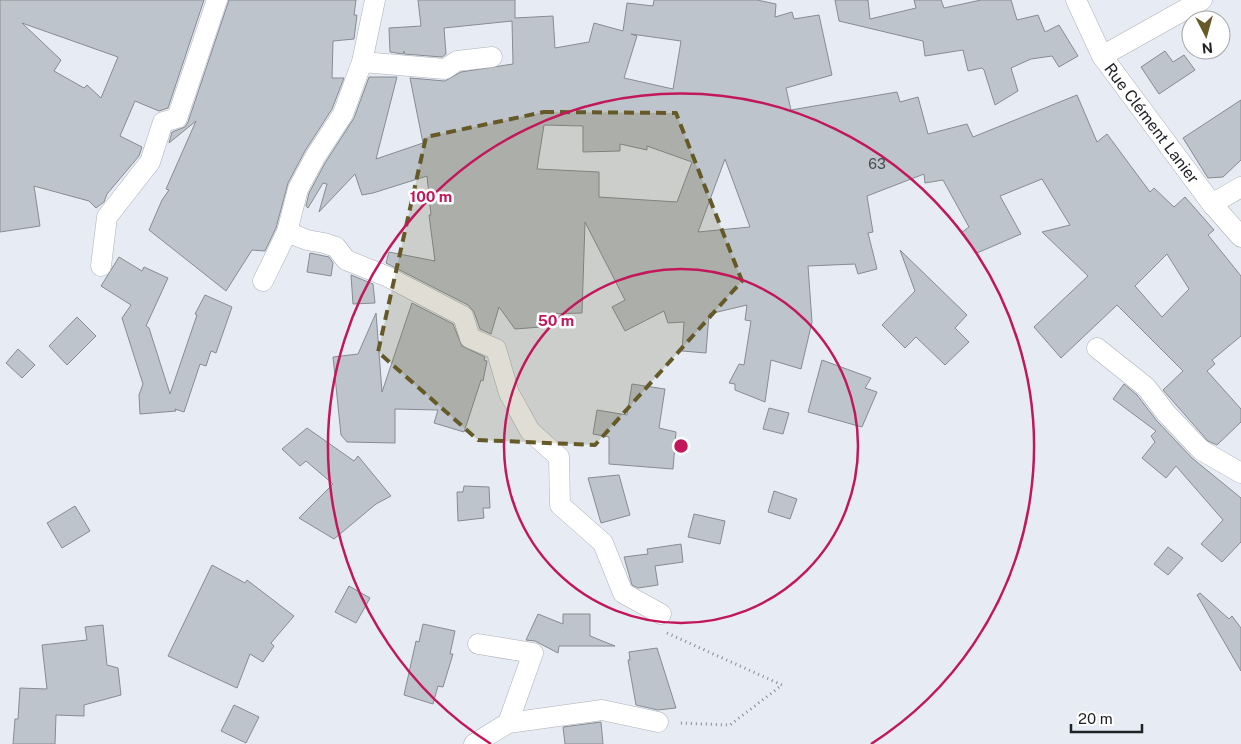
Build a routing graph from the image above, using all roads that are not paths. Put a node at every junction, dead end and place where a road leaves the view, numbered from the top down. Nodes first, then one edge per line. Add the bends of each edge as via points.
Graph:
1 (217, 0) edge
2 (375, 0) edge
3 (1076, 0) edge
4 (1202, 0) edge
5 (1102, 56) junction
6 (492, 57) dead end
7 (362, 62) junction
8 (1241, 187) edge
9 (1212, 204) junction
10 (287, 232) junction
11 (1241, 237) edge
12 (101, 266) dead end
13 (263, 281) dead end
14 (1097, 348) dead end
15 (1241, 473) edge
16 (661, 614) road end
17 (478, 644) dead end
18 (658, 722) road end
19 (508, 723) junction
20 (474, 744) edge

1 - 12 street via 176,118 163,122 150,162 107,217
2 - 7 street
3 - 5 street, Rue Clément Lanier
4 - 5 street
5 - 9 street, Rue Clément Lanier
6 - 7 street via 457,61 445,69
7 - 10 street via 343,114 298,189
8 - 9 street
9 - 11 street, Rue Clément Lanier
10 - 13 street
10 - 16 street via 336,247 346,260 386,276 463,316 470,338 496,349 509,393 530,431 559,457 560,505 603,543 623,593
14 - 15 street via 1146,387 1201,450
17 - 19 street via 533,653
18 - 19 street via 602,710
19 - 20 street

